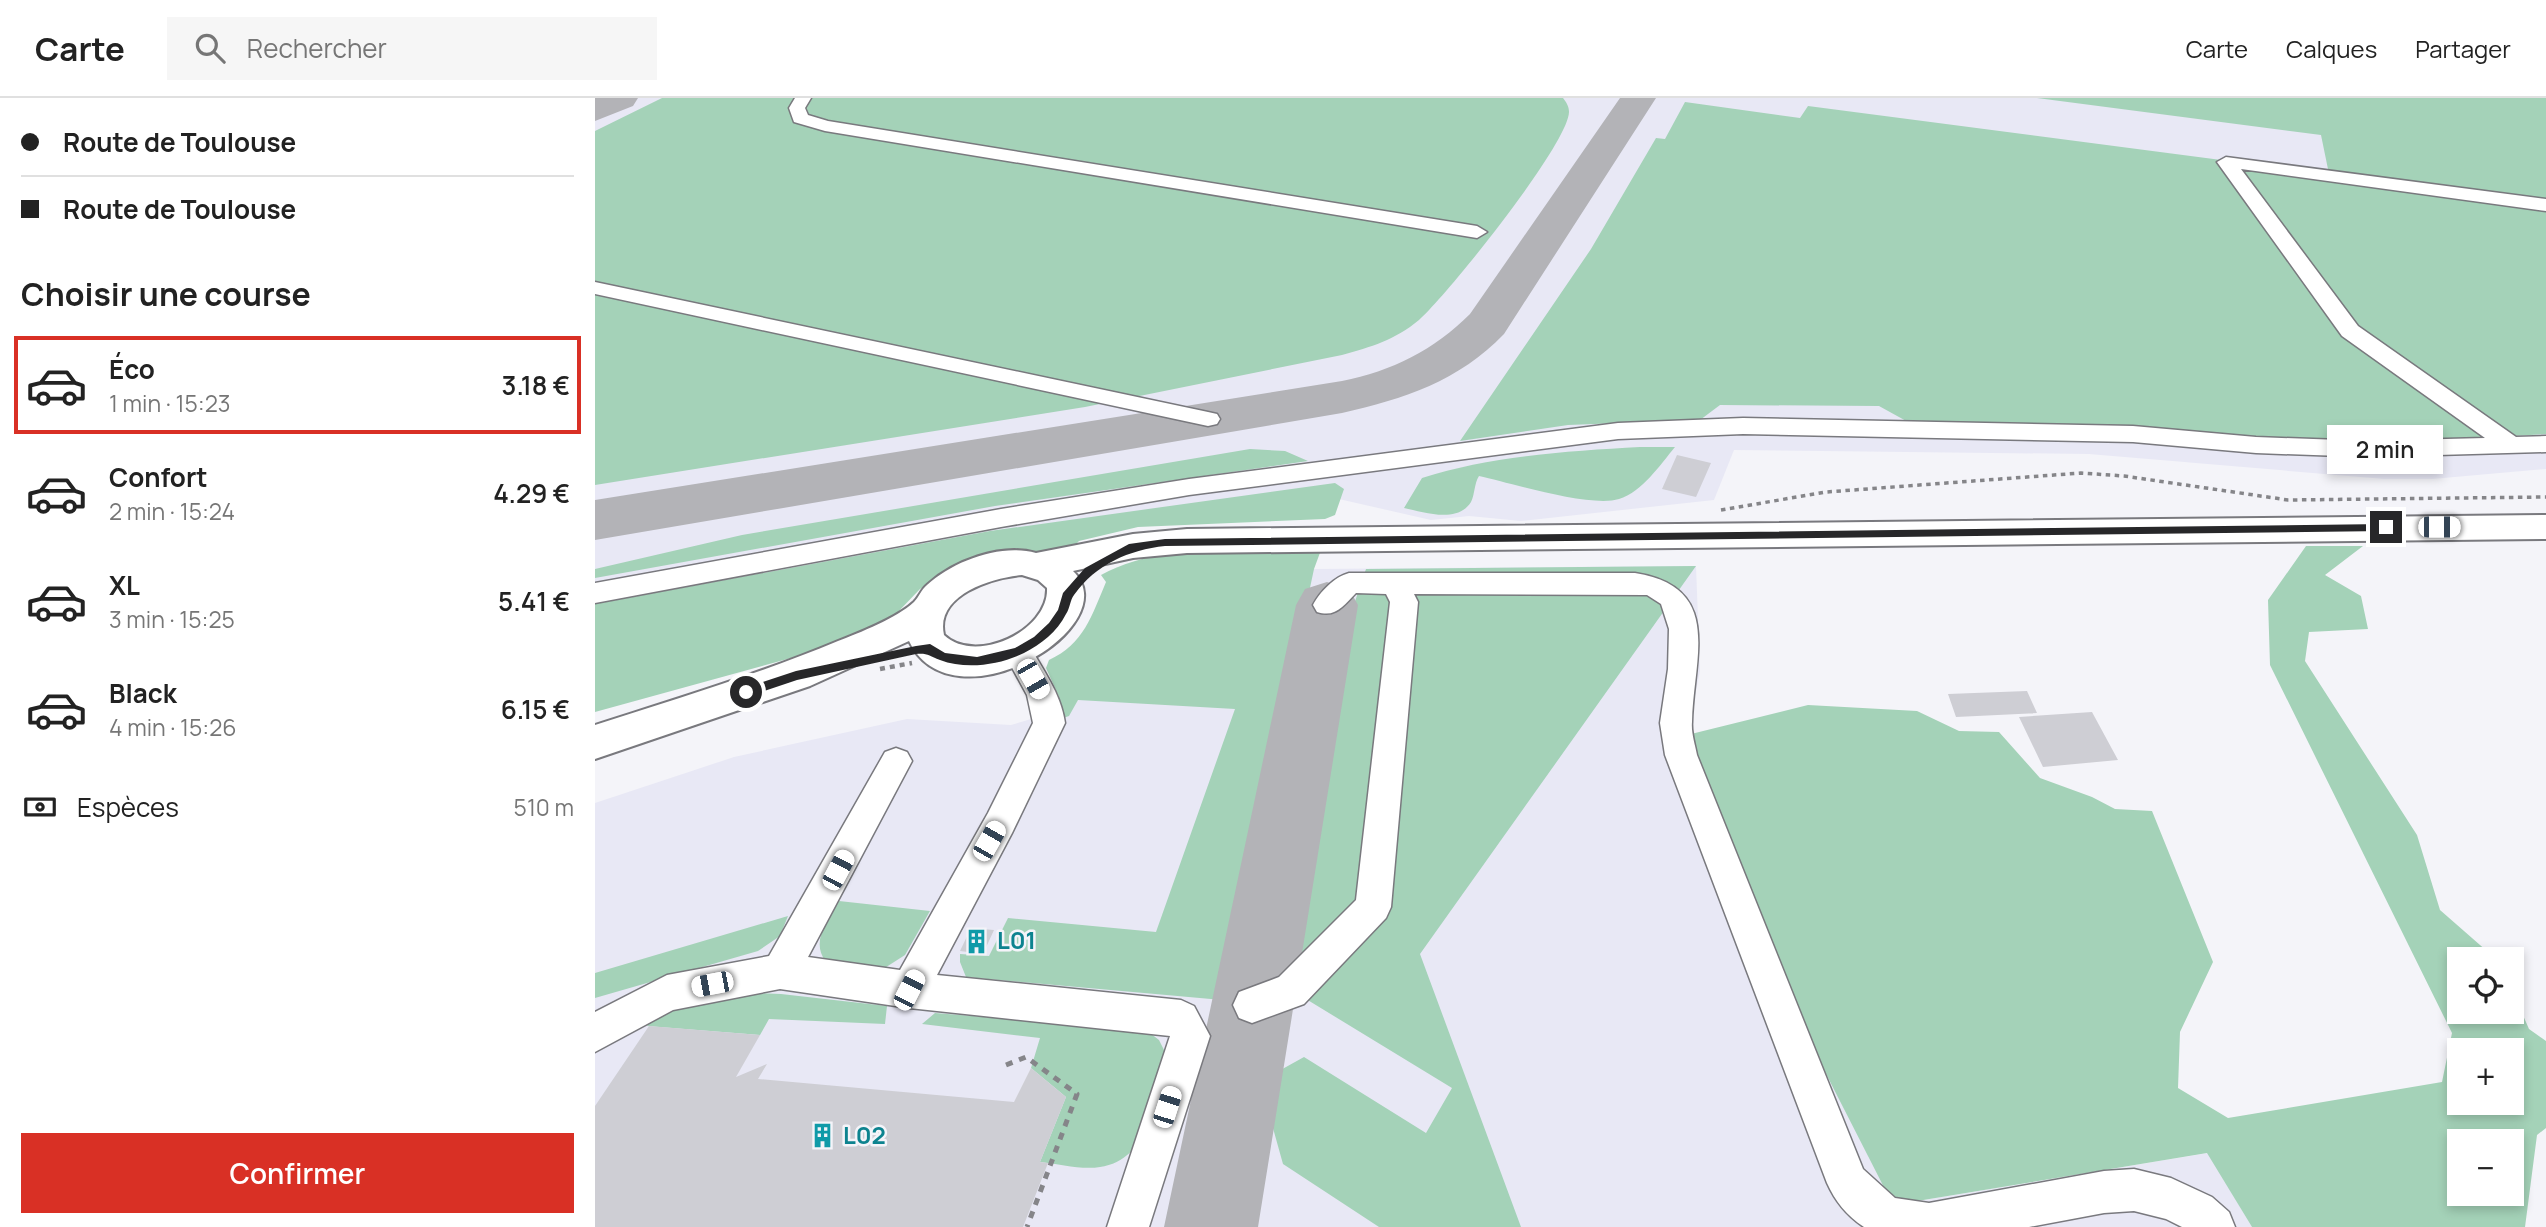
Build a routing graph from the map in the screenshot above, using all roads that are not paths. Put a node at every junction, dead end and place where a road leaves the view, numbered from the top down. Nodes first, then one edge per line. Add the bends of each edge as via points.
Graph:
1 (803, 98) edge
2 (2546, 205) edge
3 (1477, 232) dead end
4 (595, 288) edge
5 (1208, 419) dead end
6 (2546, 444) edge
7 (2511, 445) junction
8 (2546, 527) edge
9 (1133, 546) junction
10 (1039, 565) junction
11 (1396, 584) junction
12 (595, 593) edge
13 (1066, 596) junction
14 (1327, 605) dead end
15 (928, 630) junction
16 (1018, 651) junction
17 (595, 742) edge
18 (896, 761) dead end
19 (780, 971) junction
20 (909, 990) junction
21 (1252, 1005) dead end
22 (595, 1033) edge
23 (1128, 1227) edge
24 (2214, 1227) edge

1 - 3 lane via 797,108 800,118 825,125
2 - 7 lane via 2226,162 2350,331
4 - 5 lane
6 - 7 lane
7 - 12 lane via 2368,450 2133,434 1743,426 1618,431 1176,489
8 - 9 main road via 1187,541
9 - 10 main road
9 - 13 main road via 1089,570
10 - 13 main road via 1059,577
10 - 15 main road via 1003,564 949,586
11 - 14 lane via 1349,583
11 - 21 lane via 1404,602 1373,906 1291,991
11 - 24 lane via 1635,583 1656,587 1670,596 1678,608 1686,643 1676,725 1681,755 1847,1183 1871,1209 1900,1222 1929,1224 2134,1189 2171,1199
13 - 16 main road via 1053,626
15 - 16 main road via 942,656 977,662
15 - 17 main road
16 - 20 lane via 1041,693 1049,723
18 - 19 lane
19 - 20 lane
19 - 22 lane via 667,993
20 - 23 lane via 1181,1019 1191,1036

